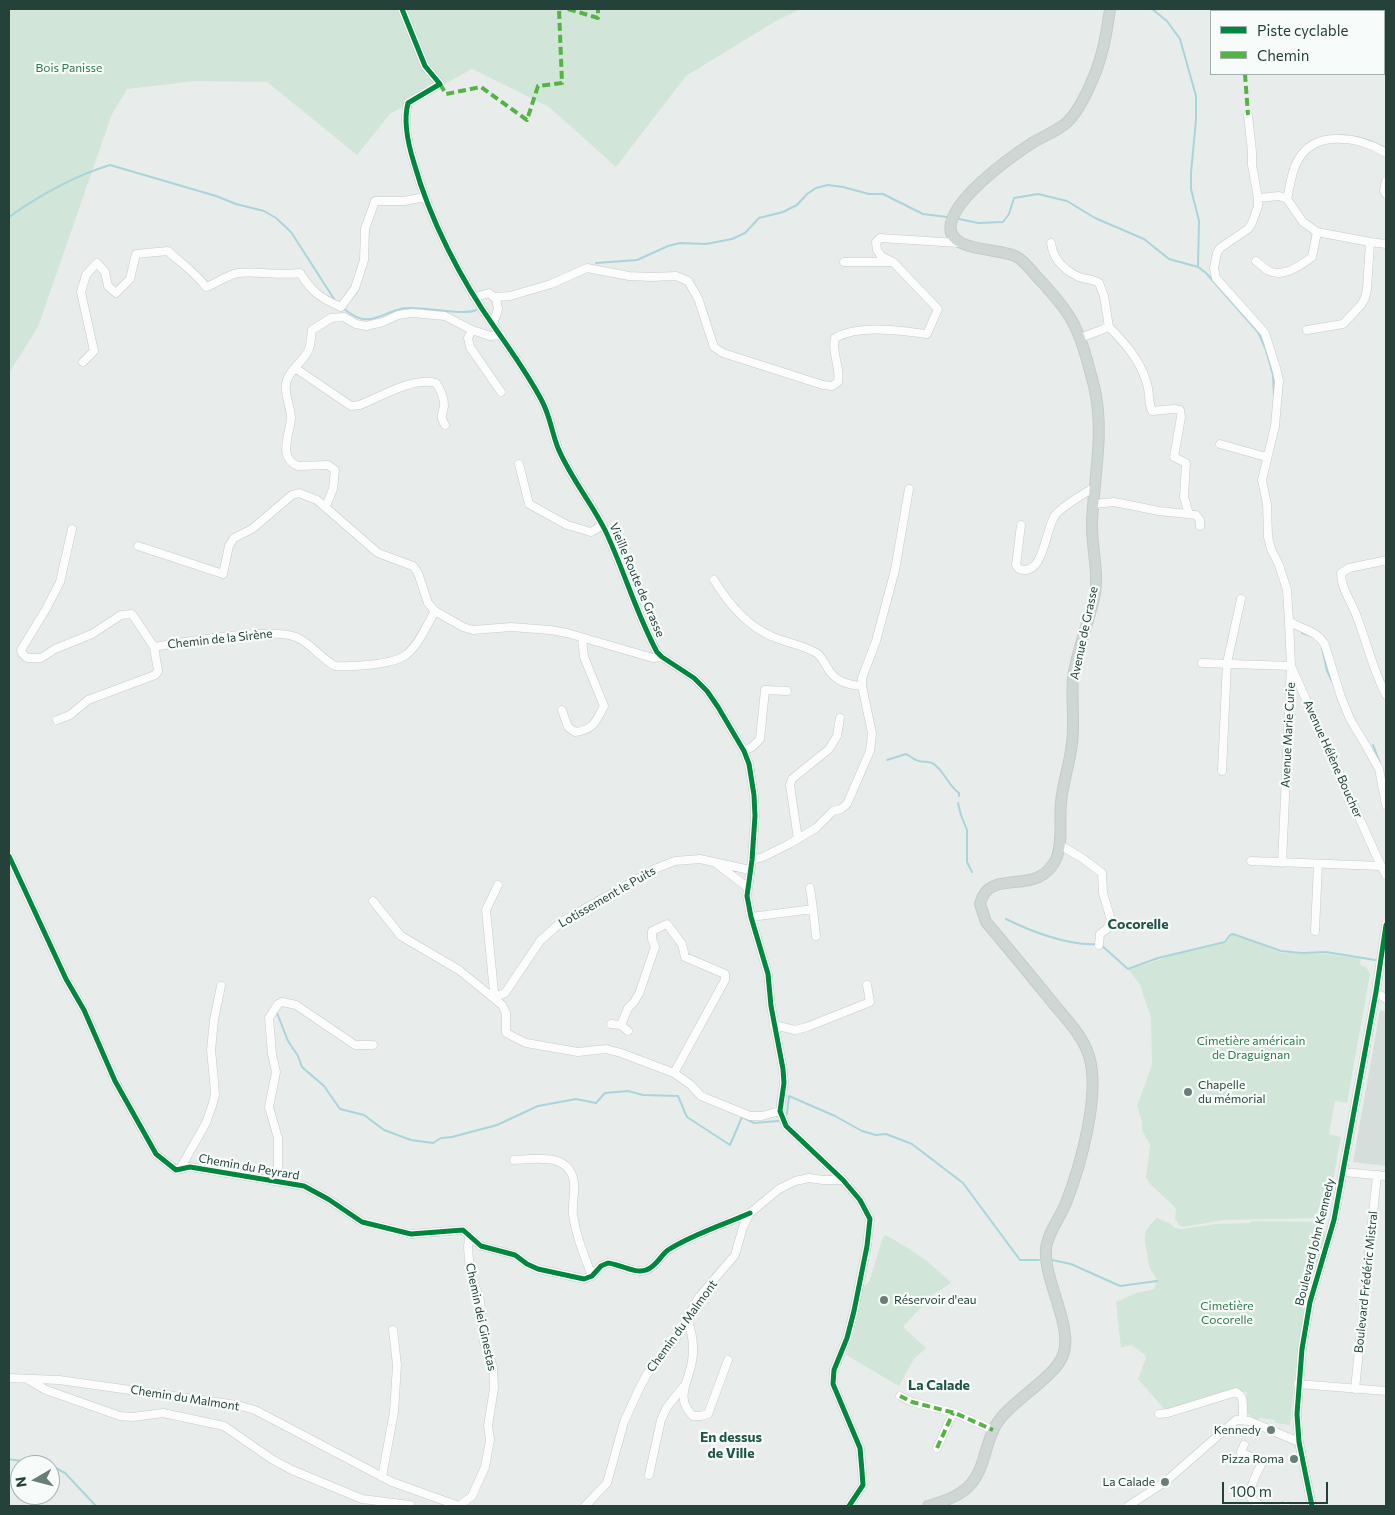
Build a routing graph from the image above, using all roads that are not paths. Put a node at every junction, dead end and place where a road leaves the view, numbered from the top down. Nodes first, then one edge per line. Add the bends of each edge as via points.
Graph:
1 (402, 9) edge
2 (1110, 9) edge
3 (1248, 116) dead end
4 (1386, 153) edge
5 (1386, 181) edge
6 (1386, 194) edge
7 (425, 197) junction
8 (1258, 198) junction
9 (1287, 199) junction
10 (1317, 232) junction
11 (1370, 242) junction
12 (959, 243) junction
13 (1051, 243) dead end
14 (1386, 244) edge
15 (1256, 261) dead end
16 (844, 262) dead end
17 (894, 262) junction
18 (476, 296) junction
19 (510, 296) junction
20 (495, 297) junction
21 (498, 306) junction
22 (493, 325) junction
23 (1109, 327) junction
24 (472, 330) junction
25 (1307, 330) dead end
26 (501, 335) junction
27 (1080, 338) junction
28 (83, 362) dead end
29 (295, 368) junction
30 (501, 392) dead end
31 (445, 425) dead end
32 (1220, 444) dead end
33 (1266, 458) junction
34 (519, 464) dead end
35 (1095, 487) junction
36 (909, 489) dead end
37 (1094, 504) junction
38 (326, 506) junction
39 (1189, 514) junction
40 (603, 525) junction
41 (1021, 525) dead end
42 (1200, 526) dead end
43 (72, 529) dead end
44 (138, 546) dead end
45 (1386, 562) edge
46 (714, 580) dead end
47 (1241, 599) dead end
48 (435, 611) junction
49 (1289, 624) junction
50 (582, 638) junction
51 (154, 647) junction
52 (662, 657) junction
53 (1202, 663) dead end
54 (1227, 664) junction
55 (1291, 666) junction
56 (862, 686) junction
57 (787, 691) dead end
58 (1386, 695) edge
59 (562, 710) dead end
60 (840, 718) dead end
61 (57, 720) dead end
62 (744, 751) junction
63 (1222, 771) dead end
64 (1386, 805) edge
65 (798, 839) junction
66 (1060, 846) junction
67 (9, 856) edge
68 (752, 860) junction
69 (713, 862) junction
70 (1251, 862) dead end
71 (1282, 863) junction
72 (1318, 864) junction
73 (1381, 866) junction
74 (750, 870) junction
75 (1386, 875) edge
76 (498, 885) dead end
77 (747, 887) junction
78 (810, 888) dead end
79 (373, 900) dead end
80 (812, 909) junction
81 (751, 917) junction
82 (1386, 925) edge
83 (1315, 931) dead end
84 (816, 936) dead end
85 (1098, 943) dead end
86 (221, 986) dead end
87 (867, 986) dead end
88 (1376, 992) junction
89 (1386, 999) edge
90 (611, 1024) dead end
91 (620, 1025) junction
92 (774, 1025) junction
93 (628, 1030) dead end
94 (373, 1045) dead end
95 (674, 1073) junction
96 (780, 1112) junction
97 (514, 1160) dead end
98 (181, 1167) junction
99 (1343, 1172) junction
100 (1377, 1175) junction
101 (1386, 1176) edge
102 (843, 1180) junction
103 (278, 1181) junction
104 (750, 1213) junction
105 (469, 1237) junction
106 (592, 1276) junction
107 (687, 1318) junction
108 (393, 1330) dead end
109 (728, 1360) dead end
110 (9, 1378) edge
111 (28, 1379) junction
112 (686, 1383) junction
113 (1298, 1384) junction
114 (1355, 1389) junction
115 (1386, 1392) edge
116 (900, 1396) dead end
117 (953, 1413) junction
118 (1159, 1414) dead end
119 (1246, 1420) junction
120 (993, 1430) junction
121 (1299, 1442) junction
122 (1244, 1446) dead end
123 (937, 1448) dead end
124 (648, 1475) dead end
125 (382, 1477) junction
126 (412, 1506) edge
127 (459, 1506) edge
128 (585, 1506) edge
129 (849, 1506) edge
130 (928, 1506) edge
131 (1128, 1506) edge
132 (1261, 1506) edge
133 (1312, 1506) edge

1 - 7 street, Vieille Route de Grasse via 425,66 440,84 408,103 406,110 409,147
2 - 12 main road via 1102,52 1074,115 1066,124 1031,144 963,200 951,223 951,233
3 - 8 street
4 - 9 street via 1364,142 1338,138 1316,143 1298,160
5 - 6 street
7 - 18 street, Vieille Route de Grasse via 446,244
7 - 28 street via 404,202 375,201 365,228 364,260 355,288 341,307 322,299 300,273 235,274 206,288 168,251 136,254 130,279 116,293 108,286 105,272 97,263 86,275 81,292 94,350
8 - 9 street via 1280,196
8 - 33 street, Avenue Hélène Boucher via 1252,223 1216,253 1214,273 1265,333 1272,349 1279,381 1275,426
9 - 10 street via 1303,222
10 - 11 street
10 - 15 street via 1312,257 1298,267 1280,273 1269,271
11 - 14 street
11 - 25 street via 1367,289 1361,305 1343,324
12 - 17 street via 880,238 876,242 877,250 881,256
12 - 27 main road, Avenue de Grasse via 1017,257 1057,300
13 - 23 street via 1056,260 1078,277 1099,283
16 - 17 street
17 - 19 street via 938,309 928,334 881,329 835,338 833,346 839,373 838,382 832,386 732,356 714,347 698,298 688,281 676,276 629,276 587,268 551,284
18 - 20 street via 489,293
18 - 22 street, Vieille Route de Grasse
19 - 20 street
19 - 21 street
20 - 21 street
21 - 22 street
22 - 26 street, Vieille Route de Grasse
23 - 27 street
23 - 39 street via 1126,344 1139,366 1147,384 1152,412 1180,410 1174,457 1186,464 1184,497
24 - 26 street via 490,336
24 - 29 street via 445,316 412,313 366,326 344,317 331,318 312,330 309,350
24 - 30 street via 468,338 470,346
26 - 40 street, Vieille Route de Grasse via 543,404 558,448
27 - 35 main road, Avenue de Grasse via 1099,407
29 - 31 street via 351,406 415,383 436,383 444,402 441,413
29 - 38 street via 286,384 291,418 286,437 289,461 298,466 328,465 335,470 334,489
32 - 33 street
33 - 49 street, Avenue Hélène Boucher via 1262,480 1268,537 1287,590
34 - 40 street via 529,504 578,529 591,532
35 - 37 main road, Avenue de Grasse
35 - 41 street via 1055,515 1039,559 1024,571 1016,564
36 - 56 street via 893,580
37 - 39 street via 1114,502
37 - 66 main road, Avenue de Grasse via 1095,596 1073,678 1074,733 1062,789
38 - 44 street via 308,495 292,495 252,529 234,538 223,574
38 - 48 street via 378,553 413,566 428,603
39 - 42 street via 1196,515
40 - 52 street, Vieille Route de Grasse via 647,632
43 - 51 street, Chemin de la Sirène via 60,582 21,650 22,654 27,658 41,658 92,634 121,615 132,614
45 - 58 street via 1348,568 1341,573 1341,582
46 - 56 street via 728,602 755,626 770,636 812,651 822,658 832,676 851,685
47 - 54 street
48 - 50 street via 473,630 535,628
48 - 51 street, Chemin de la Sirène via 408,653 384,663 335,666 298,638 276,633
49 - 55 street, Avenue Hélène Boucher
49 - 64 street via 1316,633 1325,645 1350,719 1379,769
50 - 52 street via 653,658
50 - 59 street via 584,657 604,706 592,728 575,732 568,727
51 - 61 street, Chemin de la Sirène via 158,671 155,675 88,700 70,715
52 - 62 street, Vieille Route de Grasse via 694,678 707,691
53 - 54 street, Avenue Marie Curie
54 - 55 street, Avenue Marie Curie
54 - 63 street
55 - 71 street, Avenue Marie Curie
55 - 73 street, Avenue Hélène Boucher
56 - 65 street via 872,737 870,751 850,801
57 - 62 street via 765,690 760,739
60 - 65 street via 837,736 829,749 792,779 790,785
62 - 68 street, Vieille Route de Grasse via 754,795
65 - 68 street
66 - 85 street via 1102,873 1103,893 1111,920 1100,934
66 - 120 main road, Avenue de Grasse via 1047,871 1028,881 991,887 985,891 980,904 986,922 1084,1044 1092,1079 1089,1119 1076,1175 1046,1247 1066,1341 1064,1355 1052,1372 1015,1403
67 - 98 street, Chemin du Peyrard via 115,1081 156,1154 176,1170
68 - 74 street, Vieille Route de Grasse
69 - 74 street, Lotissement le Puits
69 - 76 street, Lotissement le Puits via 700,859 666,864 561,922 540,941 505,993 498,996 494,992 486,910
69 - 77 street
70 - 71 street
71 - 72 street
72 - 73 street
72 - 83 street
73 - 75 street, Avenue Hélène Boucher
74 - 77 street, Vieille Route de Grasse
77 - 81 street, Vieille Route de Grasse
78 - 80 street
79 - 95 street via 401,936 459,970 502,1005 506,1014 506,1033 526,1043 570,1051 606,1049
80 - 81 street
80 - 84 street
81 - 92 street, Vieille Route de Grasse via 766,964
82 - 88 street, Boulevard John Kennedy
86 - 98 street via 211,1050 215,1095 206,1123
87 - 92 street via 870,1002 807,1028 795,1030
88 - 89 street
88 - 99 street, Boulevard John Kennedy
90 - 91 street
91 - 93 street
91 - 95 street via 639,994 655,947 652,931 667,924 682,944 685,956 725,974 725,980
92 - 96 street, Vieille Route de Grasse via 783,1076
94 - 103 street via 355,1045 346,1041 338,1032 296,1005 282,1002 275,1008 269,1018 276,1072 269,1107 278,1138
95 - 96 street via 701,1096 750,1116
96 - 102 street via 786,1126
97 - 106 street via 551,1159 567,1167 572,1174 575,1230
98 - 103 street, Chemin du Peyrard
99 - 100 street
99 - 113 street, Boulevard John Kennedy via 1334,1220 1310,1302
100 - 101 street
100 - 114 street, Boulevard Frédéric Mistral
102 - 104 street, Chemin du Malmont via 809,1178 795,1181 779,1189
102 - 129 street via 860,1200 870,1219 868,1246 854,1311 834,1370 833,1384 860,1448 863,1485
103 - 105 street, Chemin du Peyrard via 304,1186 362,1222 412,1234 462,1230
104 - 106 street via 685,1240 668,1250 645,1271 608,1263
104 - 107 street, Chemin du Malmont via 735,1255
105 - 106 street, Chemin du Peyrard via 481,1246 515,1255 538,1269 584,1279
105 - 127 street, Chemin dei Ginestas via 469,1266 480,1300 484,1342 493,1367 494,1388 486,1466 472,1496
107 - 112 street via 693,1360
107 - 128 street, Chemin du Malmont via 674,1341 647,1374 624,1422 606,1483
108 - 125 street via 397,1365 394,1412
109 - 112 street via 708,1414 693,1416 686,1410 683,1394
110 - 111 street, Chemin du Malmont
111 - 125 street, Chemin du Malmont via 60,1380 237,1405 255,1410
111 - 126 street via 46,1390 120,1416 162,1412 224,1426 273,1460 301,1474 362,1499
112 - 124 street via 661,1420
113 - 114 street
113 - 121 street, Boulevard John Kennedy
114 - 115 street
116 - 117 street
117 - 120 street
117 - 123 street
118 - 119 street via 1236,1392 1243,1399
119 - 121 street
119 - 131 street via 1230,1424 1165,1482
120 - 130 main road, Avenue de Grasse via 974,1481 959,1494
121 - 133 street, Boulevard John Kennedy
122 - 132 street via 1241,1452 1262,1464 1250,1495
125 - 127 street, Chemin du Malmont

